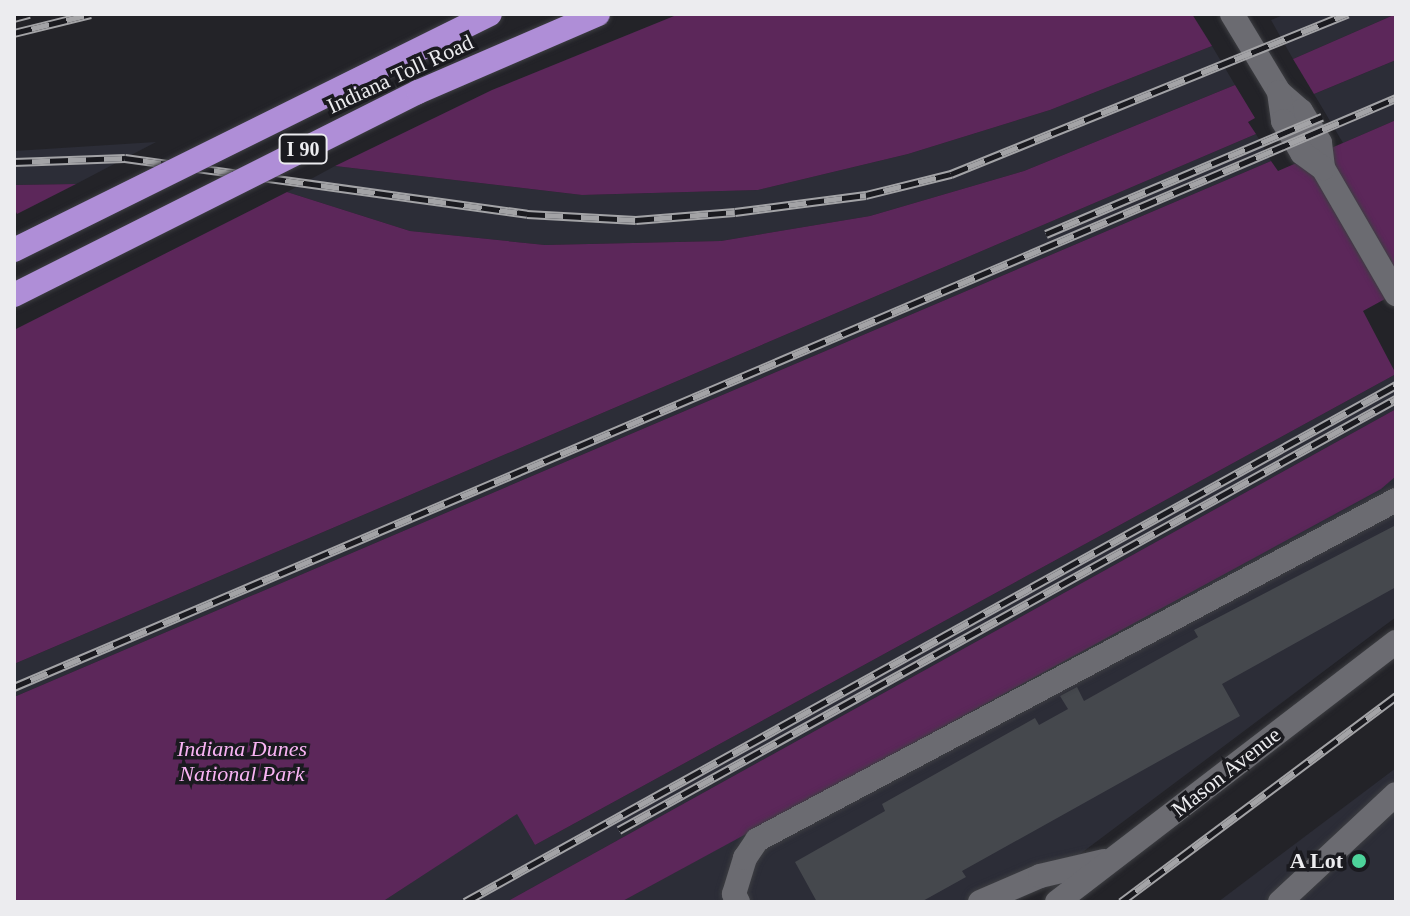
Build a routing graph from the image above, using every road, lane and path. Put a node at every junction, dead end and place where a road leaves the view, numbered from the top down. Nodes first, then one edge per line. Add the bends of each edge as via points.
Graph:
1 (490, 14) edge
2 (598, 14) edge
3 (1232, 14) edge
4 (14, 250) edge
5 (1396, 294) edge
6 (14, 295) edge
7 (1396, 500) edge
8 (1396, 642) edge
9 (1396, 794) edge
10 (1114, 858) junction
11 (738, 902) edge
12 (980, 902) edge
13 (1057, 902) edge
14 (1280, 902) edge

1 - 4 highway, Indiana Toll Road / I 90, bridge
2 - 6 highway, Indiana Toll Road / I 90, bridge via 418,92
3 - 5 street via 1279,92 1283,121 1302,153 1323,168
7 - 11 street via 757,840 745,858 734,894
8 - 10 street, Mason Avenue
9 - 14 street
10 - 12 street via 1040,876
10 - 13 street, Mason Avenue

